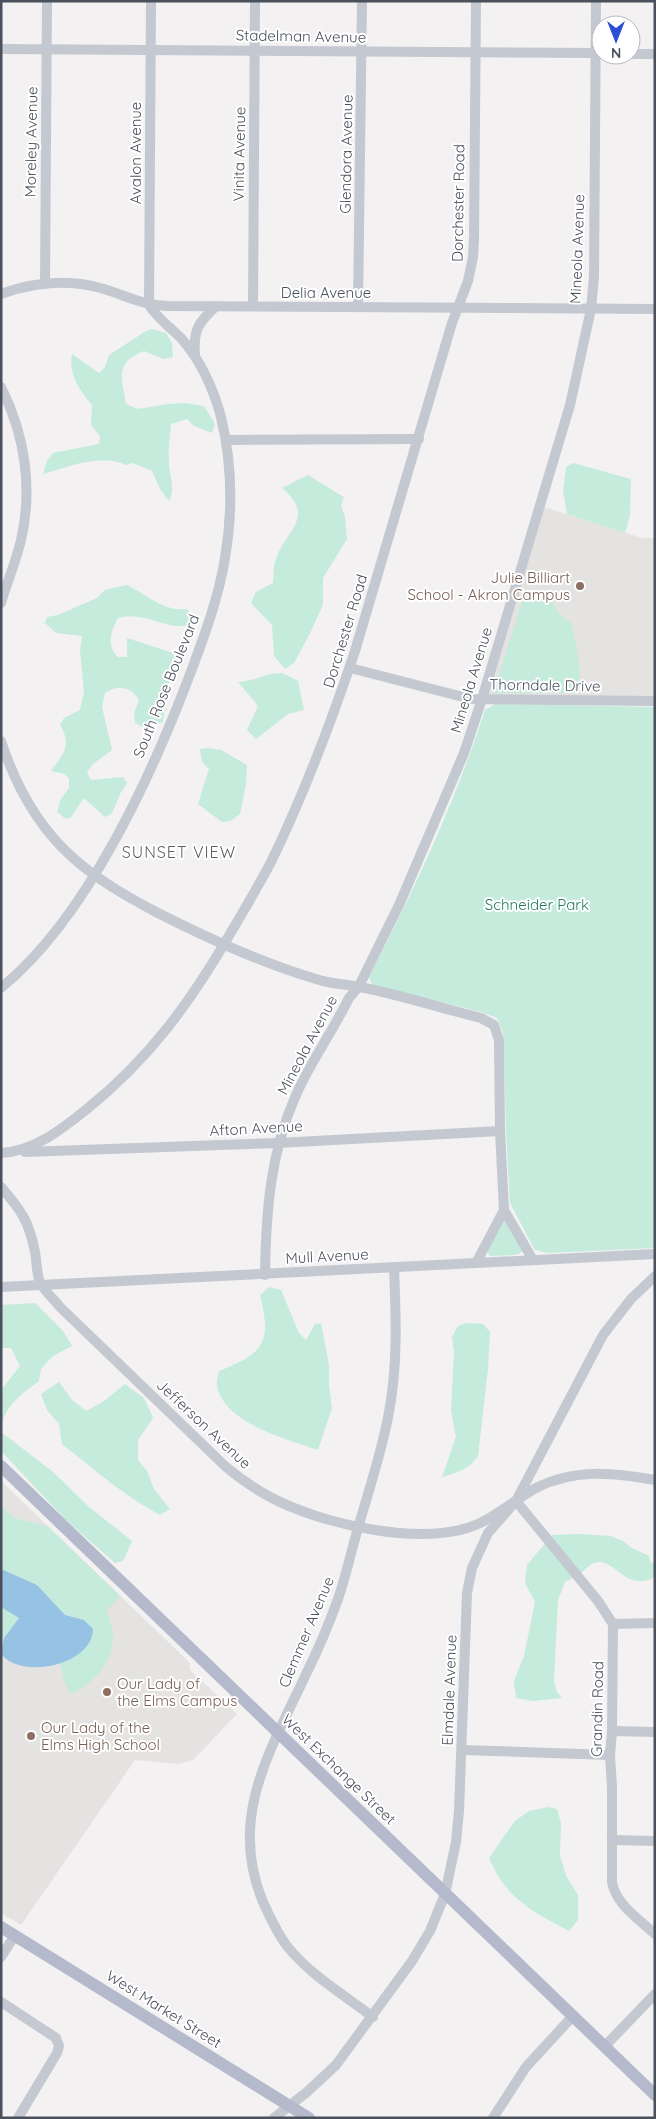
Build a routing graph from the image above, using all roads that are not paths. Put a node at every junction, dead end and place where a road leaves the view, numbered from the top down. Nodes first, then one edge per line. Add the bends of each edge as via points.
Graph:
1 (47, 1) edge
2 (151, 1) edge
3 (255, 1) edge
4 (362, 1) edge
5 (476, 1) edge
6 (596, 1) edge
7 (597, 15) edge
8 (1, 49) edge
9 (46, 49) junction
10 (151, 50) junction
11 (255, 50) junction
12 (362, 52) junction
13 (475, 52) junction
14 (591, 53) edge
15 (641, 54) edge
16 (655, 54) edge
17 (598, 65) edge
18 (45, 284) junction
19 (1, 294) edge
20 (149, 305) junction
21 (216, 306) junction
22 (253, 306) junction
23 (358, 307) junction
24 (458, 308) junction
25 (591, 309) junction
26 (655, 309) edge
27 (196, 356) junction
28 (1, 387) edge
29 (419, 439) junction
30 (226, 440) junction
31 (1, 603) edge
32 (350, 668) junction
33 (482, 699) junction
34 (655, 701) edge
35 (1, 741) edge
36 (94, 874) junction
37 (224, 944) junction
38 (358, 986) junction
39 (1, 988) edge
40 (500, 1131) junction
41 (278, 1143) junction
42 (14, 1152) junction
43 (1, 1153) edge
44 (1, 1187) edge
45 (504, 1210) junction
46 (655, 1254) edge
47 (533, 1260) junction
48 (476, 1263) junction
49 (394, 1268) junction
50 (265, 1275) junction
51 (655, 1276) edge
52 (41, 1285) junction
53 (1, 1287) edge
54 (1, 1466) edge
55 (655, 1480) edge
56 (516, 1501) junction
57 (358, 1527) junction
58 (655, 1623) edge
59 (613, 1624) junction
60 (612, 1731) junction
61 (278, 1732) junction
62 (655, 1732) edge
63 (462, 1750) junction
64 (610, 1755) junction
65 (612, 1840) junction
66 (655, 1840) edge
67 (445, 1894) junction
68 (1, 1927) edge
69 (655, 1934) edge
70 (15, 1935) junction
71 (1, 1957) edge
72 (655, 1994) edge
73 (1, 2002) edge
74 (373, 2017) junction
75 (572, 2017) junction
76 (605, 2046) junction
77 (655, 2095) edge
78 (289, 2106) junction
79 (18, 2118) edge
80 (274, 2118) edge
81 (309, 2118) edge
82 (493, 2118) edge

1 - 9 street, Moreley Avenue
2 - 10 street, Avalon Avenue
3 - 11 street, Vinita Avenue
4 - 12 street, Glendora Avenue
5 - 13 street, Dorchester Road
6 - 7 street, Mineola Avenue
8 - 9 street, Stadelman Avenue
9 - 10 street, Stadelman Avenue
9 - 18 street, Moreley Avenue
10 - 11 street, Stadelman Avenue
10 - 20 street, Avalon Avenue
11 - 12 street, Stadelman Avenue
11 - 22 street, Vinita Avenue
12 - 13 street, Stadelman Avenue
12 - 23 street, Glendora Avenue
13 - 14 street, Stadelman Avenue
13 - 24 street, Dorchester Road via 473,257
15 - 16 street
17 - 25 street, Mineola Avenue
18 - 19 street, Delia Avenue
18 - 20 street, Delia Avenue via 89,285
20 - 21 street, Delia Avenue
20 - 27 street, South Rose Boulevard
21 - 22 street, Delia Avenue
21 - 27 street, South Rose Boulevard via 198,326
22 - 23 street, Delia Avenue
23 - 24 street, Delia Avenue
24 - 25 street, Delia Avenue
24 - 29 street, Dorchester Road
25 - 26 street, Delia Avenue
25 - 33 street, Mineola Avenue via 570,405
27 - 30 street, South Rose Boulevard via 210,382
28 - 31 street via 18,428 26,484 21,542
29 - 30 street
29 - 32 street, Dorchester Road
30 - 36 street, South Rose Boulevard via 230,523 216,599 163,742
32 - 33 street, Thorndale Drive via 471,699
32 - 37 street, Dorchester Road via 290,820 256,890
33 - 34 street, Thorndale Drive
33 - 38 street, Mineola Avenue via 464,753 420,858
35 - 36 street via 16,780 31,806 62,848
36 - 37 street via 146,906
36 - 39 street, South Rose Boulevard via 46,943
37 - 38 street via 317,980
37 - 42 street, Dorchester Road via 177,1018 125,1076 70,1123 44,1140
38 - 40 street via 481,1018 496,1028 499,1040
38 - 41 street, Mineola Avenue via 303,1080
40 - 41 street, Afton Avenue
40 - 45 street
41 - 42 street, Afton Avenue
41 - 50 street, Mineola Avenue via 267,1200
42 - 43 street, Dorchester Road
44 - 52 street, Jefferson Avenue via 23,1214 34,1246 36,1272
45 - 47 street
45 - 48 street
46 - 47 street, Mull Avenue
47 - 48 street, Mull Avenue
48 - 49 street, Mull Avenue
49 - 50 street, Mull Avenue
49 - 57 street, Clemmer Avenue via 393,1386 378,1464
50 - 52 street, Mull Avenue
51 - 56 street, Elmdale Avenue via 631,1298 603,1335
52 - 53 street, Mull Avenue
52 - 57 street, Jefferson Avenue via 69,1316 240,1478 290,1507
54 - 61 main road, West Exchange Street
55 - 56 street, Jefferson Avenue via 604,1472 578,1474 546,1484
56 - 57 street, Jefferson Avenue via 478,1524 433,1534
56 - 59 street
56 - 63 street, Elmdale Avenue via 488,1533 476,1555 469,1581
57 - 61 street, Clemmer Avenue via 345,1577 323,1638
58 - 59 street
59 - 60 street, Grandin Road
60 - 62 street
60 - 64 street, Grandin Road
61 - 67 main road, West Exchange Street
61 - 74 street, Clemmer Avenue via 258,1781 250,1826 251,1861 259,1892 277,1930 297,1956
63 - 64 street
63 - 67 street, Elmdale Avenue via 456,1842
64 - 65 street, Grandin Road
65 - 66 street
65 - 69 street, Grandin Road via 612,1882 616,1895
67 - 74 street, Elmdale Avenue via 430,1931
67 - 75 main road, West Exchange Street
68 - 70 main road, West Market Street
70 - 71 street
70 - 78 main road, West Market Street
72 - 76 street
73 - 79 street via 56,2038 59,2046
74 - 78 street, Elmdale Avenue via 332,2070
75 - 76 main road, West Exchange Street
75 - 82 street via 526,2067
76 - 77 main road, West Exchange Street
78 - 80 street, Elmdale Avenue
78 - 81 main road, West Market Street

